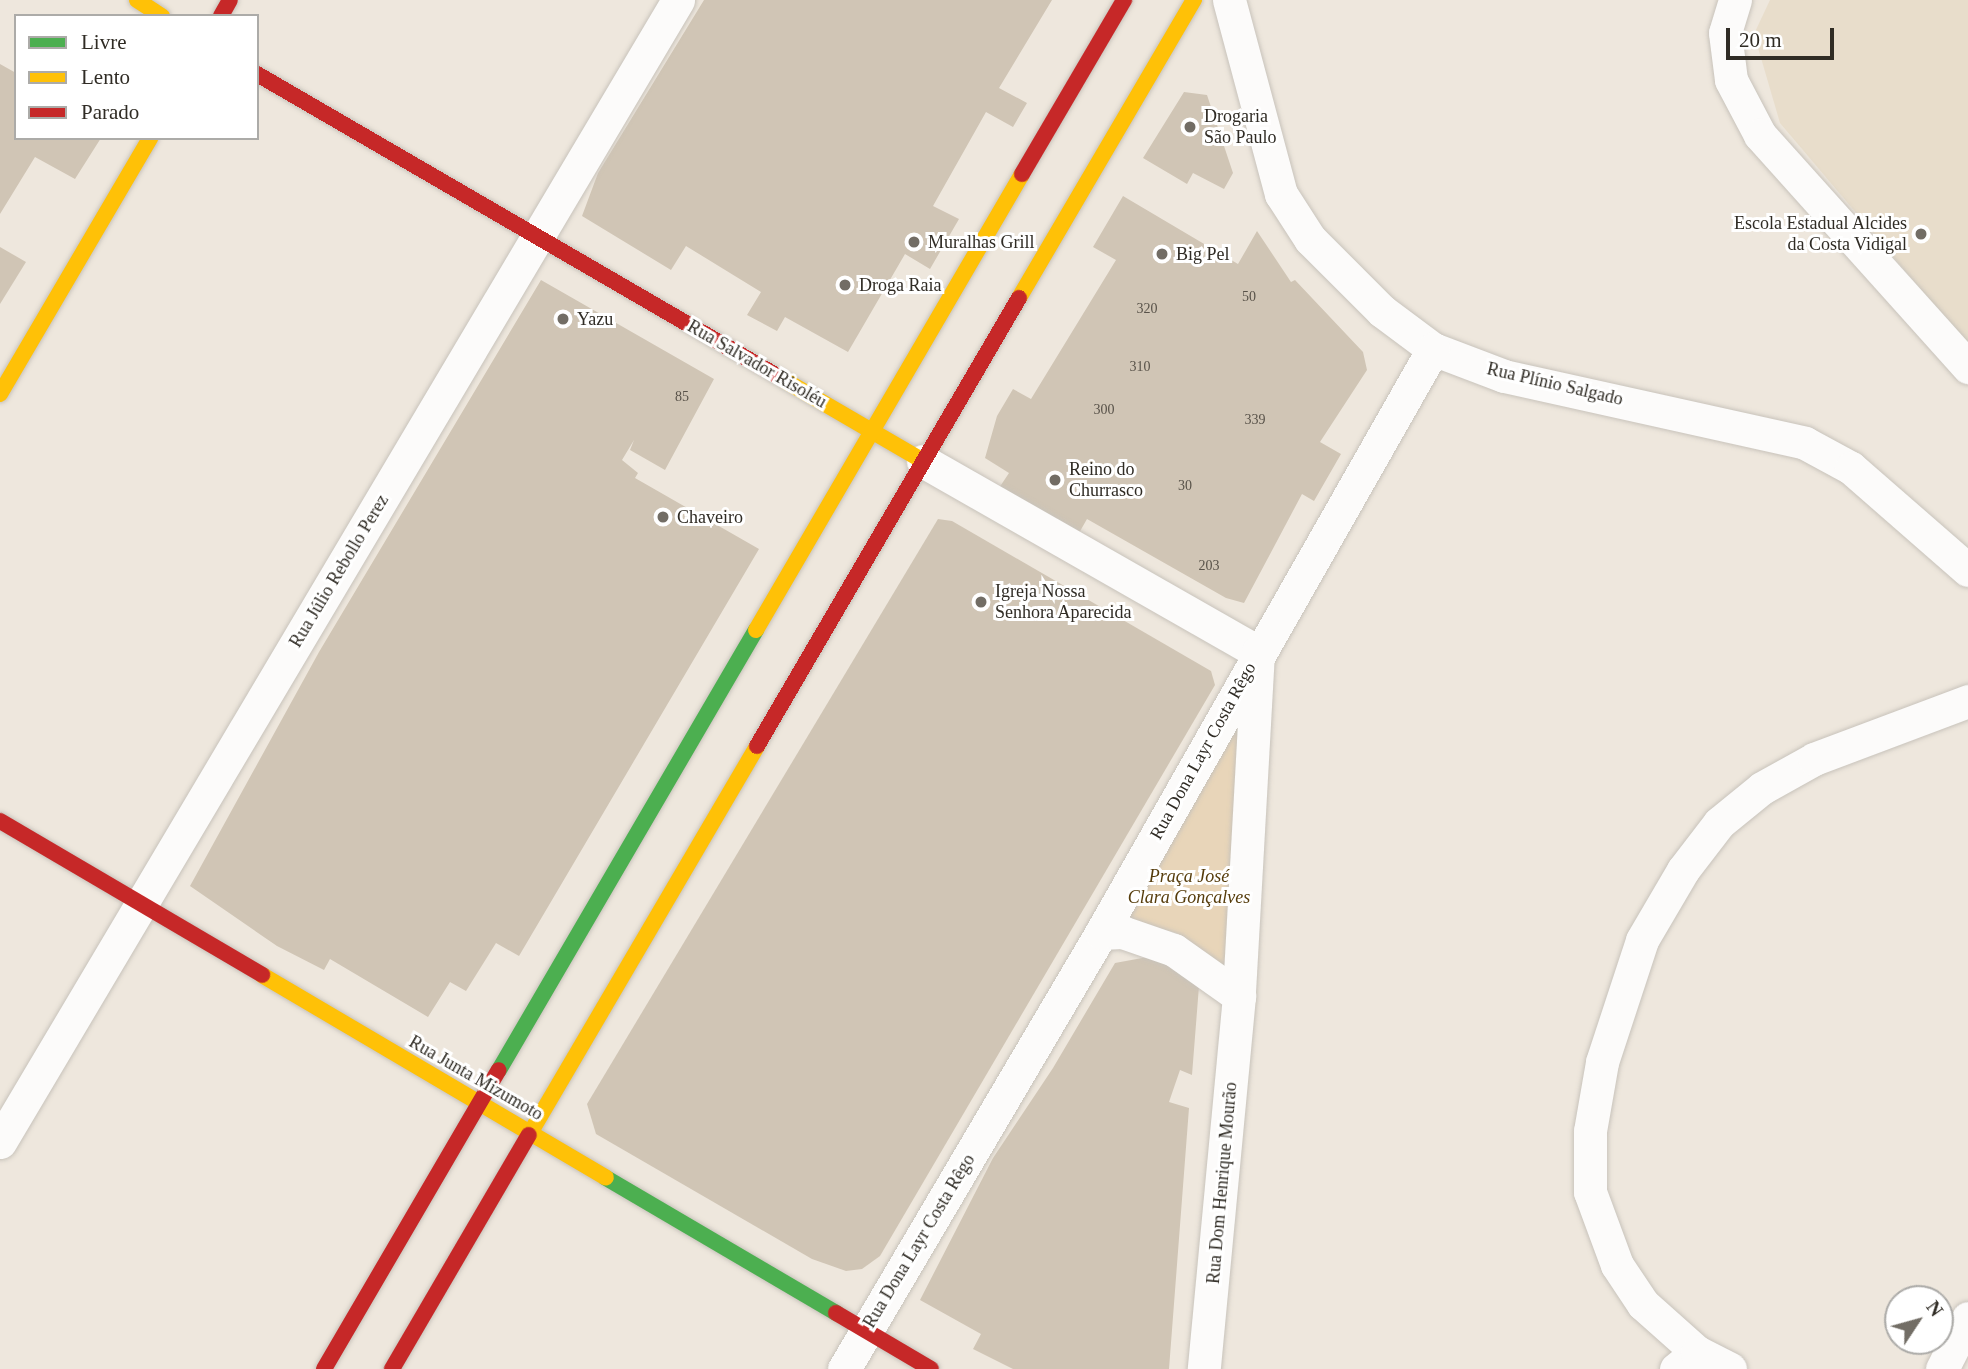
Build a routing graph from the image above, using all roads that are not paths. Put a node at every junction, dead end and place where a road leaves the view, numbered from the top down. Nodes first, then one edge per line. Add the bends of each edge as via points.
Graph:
1 (137, 0) edge
2 (678, 0) edge
3 (1124, 0) edge
4 (1194, 0) edge
5 (1228, 0) edge
6 (1735, 0) edge
7 (159, 14) edge
8 (259, 75) edge
9 (149, 140) edge
10 (537, 236) junction
11 (1433, 349) junction
12 (1968, 367) edge
13 (0, 394) edge
14 (872, 431) junction
15 (923, 461) junction
16 (1968, 570) edge
17 (1258, 652) junction
18 (1968, 701) edge
19 (0, 821) edge
20 (141, 904) junction
21 (1101, 933) junction
22 (1239, 996) junction
23 (478, 1103) junction
24 (529, 1131) junction
25 (0, 1142) edge
26 (1968, 1318) edge
27 (866, 1331) junction
28 (1687, 1361) edge
29 (324, 1369) edge
30 (392, 1369) edge
31 (844, 1369) edge
32 (931, 1369) edge
33 (1204, 1369) edge
34 (1730, 1369) edge
35 (1942, 1369) edge

1 - 7 main road
2 - 10 street, Rua Júlio Rebollo Perez
3 - 14 main road
4 - 15 main road
5 - 11 street, Rua Plínio Salgado via 1281,194 1310,239 1350,283
6 - 12 street via 1725,33 1731,80 1760,135
8 - 10 main road, Rua Salvador Risoléu
9 - 13 main road
10 - 14 main road, Rua Salvador Risoléu
10 - 20 street, Rua Júlio Rebollo Perez
11 - 16 street, Rua Plínio Salgado via 1504,376 1805,443 1851,468
11 - 17 street, Rua Dona Layr Costa Rêgo
14 - 15 main road, Rua Salvador Risoléu
14 - 23 main road
15 - 17 street, Rua Salvador Risoléu
15 - 24 main road
17 - 21 street, Rua Dona Layr Costa Rêgo
17 - 22 street, Rua Dom Henrique Mourão
18 - 28 street via 1836,749 1762,788 1719,823 1683,870 1642,940 1602,1062 1590,1131 1590,1192 1617,1265
19 - 20 main road, Rua Junta Mizumoto
20 - 23 main road, Rua Junta Mizumoto
20 - 25 street, Rua Júlio Rebollo Perez
21 - 22 street via 1122,932 1174,950
21 - 27 street, Rua Dona Layr Costa Rêgo
22 - 33 street, Rua Dom Henrique Mourão
23 - 24 main road, Rua Junta Mizumoto
23 - 29 main road
24 - 27 main road, Rua Junta Mizumoto
24 - 30 main road
26 - 35 street
27 - 31 street, Rua Dona Layr Costa Rêgo
27 - 32 main road, Rua Junta Mizumoto
28 - 34 street

